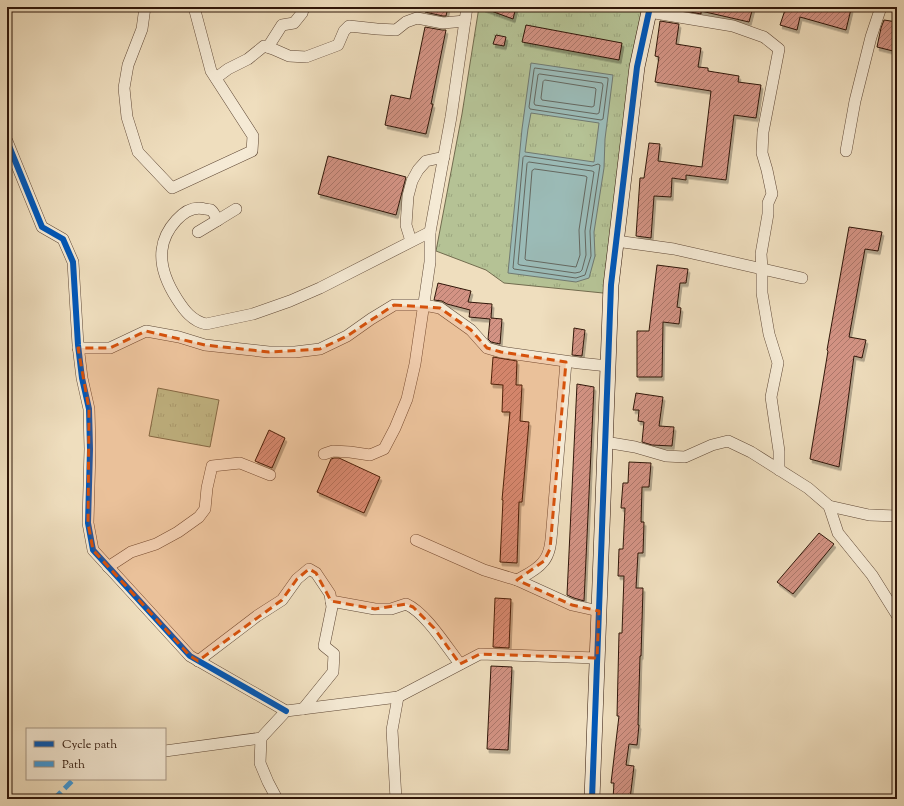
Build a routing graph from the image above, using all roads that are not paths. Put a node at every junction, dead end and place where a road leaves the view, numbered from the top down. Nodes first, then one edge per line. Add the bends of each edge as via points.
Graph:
1 (145, 7) edge
2 (194, 7) edge
3 (304, 7) edge
4 (467, 7) edge
5 (881, 7) edge
6 (649, 10) edge
7 (465, 21) junction
8 (268, 47) junction
9 (216, 78) junction
10 (7, 141) edge
11 (846, 151) dead end
12 (444, 157) junction
13 (236, 209) dead end
14 (218, 220) junction
15 (198, 232) dead end
16 (430, 232) junction
17 (412, 241) junction
18 (616, 241) junction
19 (762, 269) junction
20 (802, 278) dead end
21 (424, 306) junction
22 (78, 348) junction
23 (566, 362) junction
24 (608, 366) junction
25 (605, 442) junction
26 (324, 454) dead end
27 (779, 470) junction
28 (270, 475) dead end
29 (829, 506) junction
30 (897, 516) edge
31 (416, 540) dead end
32 (108, 567) junction
33 (517, 580) junction
34 (331, 601) junction
35 (599, 611) junction
36 (897, 615) edge
37 (597, 658) junction
38 (198, 661) junction
39 (460, 664) junction
40 (398, 697) junction
41 (304, 708) junction
42 (286, 711) junction
43 (261, 738) junction
44 (166, 751) edge
45 (278, 799) edge
46 (396, 799) edge
47 (592, 799) edge

1 - 9 street via 142,29 128,65 124,88 127,117 138,152 172,188 252,150 254,136
2 - 9 street via 211,71
3 - 8 street via 294,23 282,25
4 - 7 street
5 - 11 street via 855,101
6 - 18 street via 637,67
6 - 19 street via 733,26 764,37 779,49 763,132 762,153 772,194 768,203 761,254
7 - 8 street via 443,23 417,18 396,30 349,26 338,45 306,58 289,56
7 - 12 street
8 - 9 street via 264,46
10 - 22 street via 42,227 63,239 73,262
12 - 16 street
12 - 17 street via 426,161 412,181 406,225
13 - 14 street
14 - 15 street
14 - 17 street via 212,210 189,210 168,231 162,251 165,275 174,293 193,319 206,324 253,314 290,301
16 - 17 street
16 - 21 street via 430,262
18 - 19 street via 674,249
18 - 24 street via 611,285
19 - 20 street
19 - 27 street via 762,292 769,334 778,363 771,397 779,451
21 - 22 street via 394,305 347,336 320,349 269,352 205,345 146,331 110,348
21 - 23 street via 440,308 470,330 487,348
21 - 26 street via 407,399 384,449 370,455 332,451
22 - 32 street via 89,409 88,523 93,550
23 - 24 street
23 - 33 street via 550,549 544,561
24 - 25 street
25 - 27 street via 666,456 685,457 728,441 752,452
25 - 35 street
27 - 29 street via 808,488
28 - 32 street via 240,463 212,466 205,509 199,517 178,532 156,544 131,552
29 - 30 street via 869,514
29 - 36 street via 838,532 872,575
31 - 33 street via 484,570
32 - 38 street via 190,656
33 - 35 street via 572,605
34 - 38 street via 330,594 316,573 309,569 297,579 282,600
34 - 39 street via 375,609 406,604 413,607 434,628
34 - 41 street via 324,646 334,654 333,672
35 - 37 street
37 - 39 street via 480,654
37 - 47 street
38 - 42 street
39 - 40 street
40 - 41 street
40 - 46 street via 392,730
41 - 42 street
42 - 43 street
43 - 44 street
43 - 45 street via 260,763

